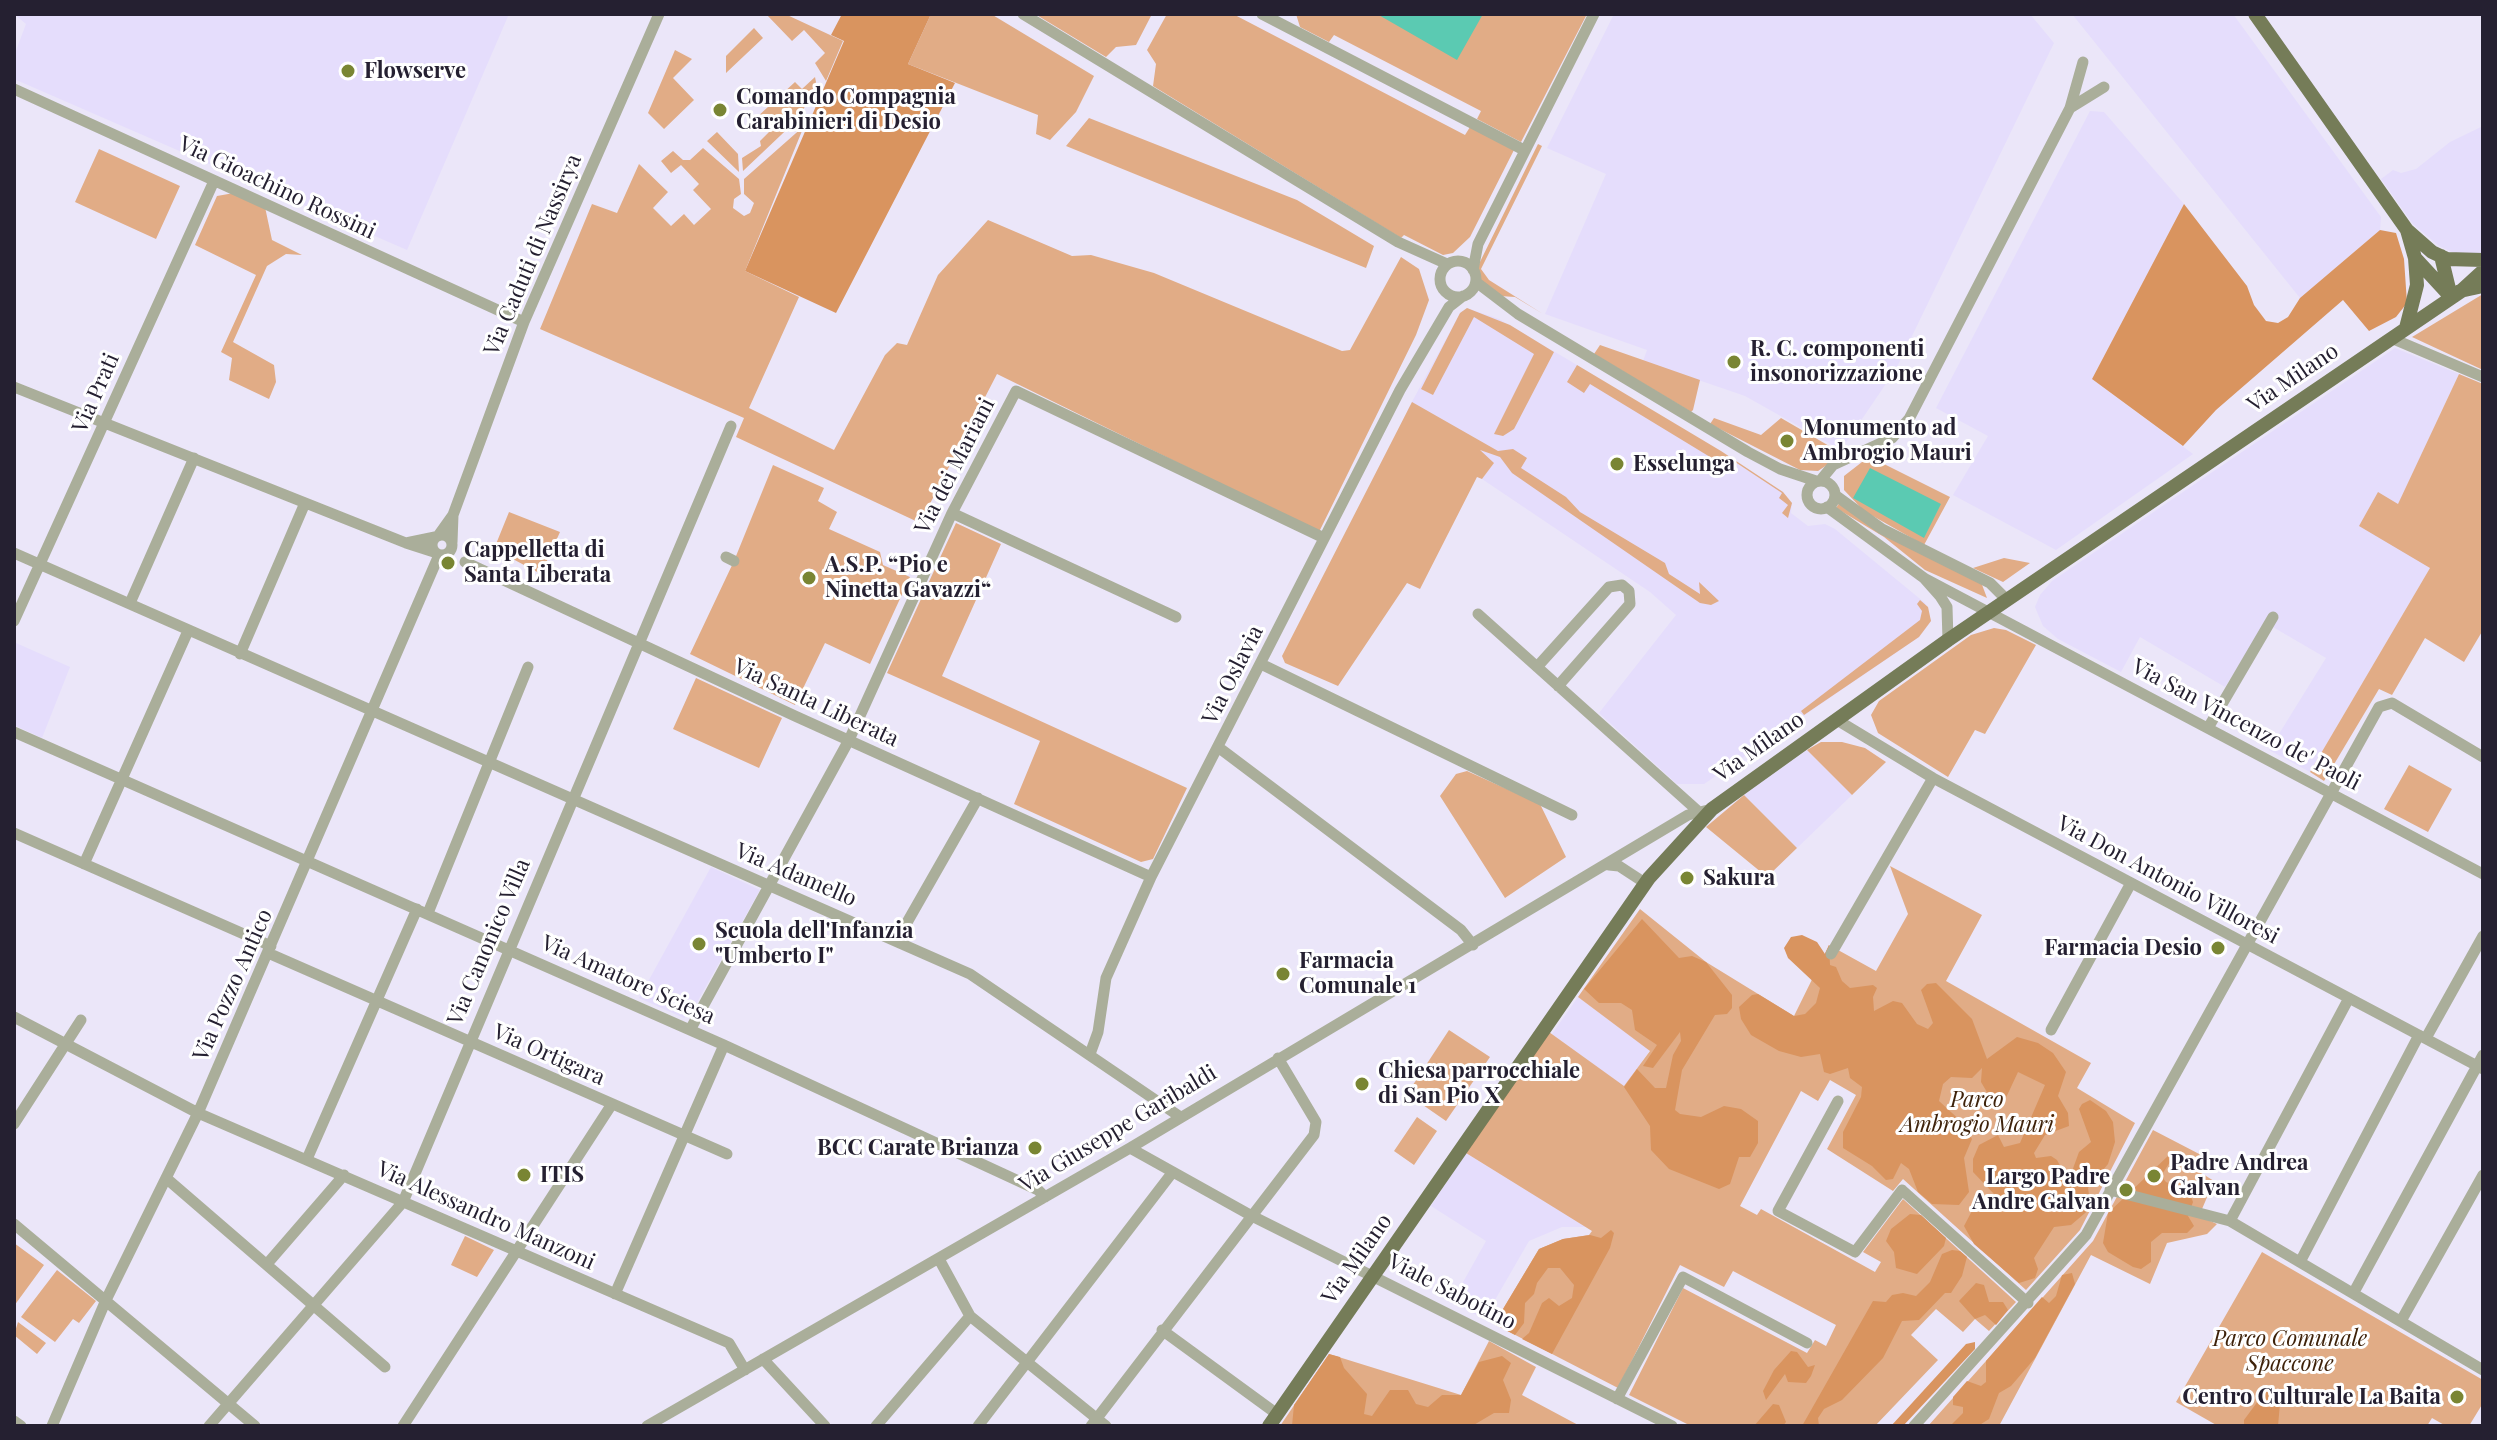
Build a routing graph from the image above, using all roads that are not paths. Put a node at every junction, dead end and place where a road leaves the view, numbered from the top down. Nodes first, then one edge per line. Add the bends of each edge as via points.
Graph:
1 (659, 14) edge
2 (1023, 14) edge
3 (1262, 14) edge
4 (1594, 14) edge
5 (2255, 14) edge
6 (2083, 62) dead end
7 (2104, 87) dead end
8 (14, 89) edge
9 (2070, 108) junction
10 (1524, 150) junction
11 (214, 181) junction
12 (2407, 230) junction
13 (1478, 244) junction
14 (1417, 253) junction
15 (2441, 256) junction
16 (2415, 258) junction
17 (2483, 260) edge
18 (1453, 262) junction
19 (2483, 271) edge
20 (1474, 276) junction
21 (1441, 282) junction
22 (2483, 286) edge
23 (2455, 294) junction
24 (1466, 295) junction
25 (1518, 314) junction
26 (524, 322) junction
27 (1438, 324) junction
28 (2406, 328) junction
29 (2391, 338) junction
30 (2483, 377) edge
31 (14, 387) edge
32 (104, 423) junction
33 (731, 426) dead end
34 (1748, 452) junction
35 (194, 458) junction
36 (1847, 459) junction
37 (1818, 481) junction
38 (1834, 492) junction
39 (1807, 497) junction
40 (305, 503) junction
41 (1827, 507) junction
42 (952, 513) junction
43 (453, 515) junction
44 (437, 536) junction
45 (1324, 538) junction
46 (406, 543) junction
47 (452, 544) junction
48 (14, 553) edge
49 (439, 554) junction
50 (465, 562) junction
51 (40, 565) junction
52 (1924, 578) junction
53 (2007, 600) junction
54 (130, 603) junction
55 (1991, 611) junction
56 (1478, 614) dead end
57 (1176, 617) dead end
58 (2273, 617) dead end
59 (14, 621) edge
60 (188, 631) junction
61 (1948, 640) junction
62 (638, 642) junction
63 (240, 654) junction
64 (1261, 664) junction
65 (528, 667) dead end
66 (1537, 667) junction
67 (1558, 686) junction
68 (374, 711) junction
69 (1837, 720) junction
70 (2208, 728) junction
71 (14, 732) edge
72 (849, 740) junction
73 (1218, 747) junction
74 (2483, 757) edge
75 (489, 760) junction
76 (1933, 778) junction
77 (121, 780) junction
78 (2330, 794) junction
79 (572, 798) junction
80 (978, 798) junction
81 (1706, 810) junction
82 (1572, 815) dead end
83 (14, 833) edge
84 (310, 862) junction
85 (84, 864) junction
86 (1609, 865) junction
87 (2483, 874) edge
88 (1151, 877) junction
89 (1645, 883) junction
90 (2131, 883) junction
91 (770, 887) junction
92 (423, 911) junction
93 (2483, 936) edge
94 (897, 940) junction
95 (2247, 944) junction
96 (1473, 945) junction
97 (510, 949) junction
98 (269, 950) junction
99 (1831, 954) dead end
100 (2349, 998) junction
101 (377, 1001) junction
102 (14, 1017) edge
103 (81, 1020) dead end
104 (690, 1030) junction
105 (2051, 1030) dead end
106 (2422, 1037) junction
107 (468, 1041) junction
108 (65, 1044) junction
109 (724, 1045) junction
110 (1090, 1054) junction
111 (1278, 1058) junction
112 (2481, 1064) edge
113 (1838, 1101) dead end
114 (612, 1104) junction
115 (198, 1113) junction
116 (1179, 1116) junction
117 (14, 1124) edge
118 (685, 1136) junction
119 (1130, 1148) junction
120 (727, 1154) dead end
121 (307, 1159) junction
122 (1172, 1173) junction
123 (344, 1175) junction
124 (2483, 1175) edge
125 (166, 1178) junction
126 (2110, 1190) junction
127 (1045, 1197) junction
128 (403, 1202) junction
129 (1252, 1216) junction
130 (2230, 1221) junction
131 (14, 1224) edge
132 (518, 1252) junction
133 (939, 1259) junction
134 (2300, 1262) junction
135 (267, 1264) junction
136 (1373, 1274) junction
137 (2354, 1292) junction
138 (615, 1294) junction
139 (106, 1300) junction
140 (2028, 1303) junction
141 (314, 1304) junction
142 (970, 1316) junction
143 (2401, 1321) junction
144 (1162, 1330) junction
145 (1807, 1343) dead end
146 (763, 1359) junction
147 (1027, 1362) junction
148 (385, 1367) dead end
149 (745, 1370) junction
150 (2483, 1370) edge
151 (1617, 1399) junction
152 (228, 1404) junction
153 (1273, 1420) edge
154 (14, 1421) edge
155 (1098, 1424) edge
156 (21, 1426) edge
157 (52, 1426) edge
158 (209, 1426) edge
159 (255, 1426) edge
160 (403, 1426) edge
161 (647, 1426) edge
162 (825, 1426) edge
163 (876, 1426) edge
164 (978, 1426) edge
165 (1672, 1426) edge
166 (1914, 1426) edge

1 - 26 street, Via Caduti di Nassirya
2 - 14 street
3 - 10 street
4 - 10 street
5 - 12 main road
6 - 9 street
7 - 9 street
8 - 11 street, Via Gioachino Rossini
9 - 36 street via 1909,419 1892,438
10 - 13 street
11 - 26 street, Via Gioachino Rossini
11 - 32 street, Via Prati
12 - 15 main road
12 - 16 main road
13 - 18 street
13 - 20 street
14 - 18 street
14 - 21 street
15 - 17 main road
15 - 23 main road
16 - 23 main road
16 - 28 main road via 2417,285
18 - 20 street
18 - 21 street
19 - 23 main road, Via Milano
20 - 24 street, Via Oslavia
20 - 25 street
21 - 24 street via 1451,296
21 - 27 street, Via Oslavia
22 - 23 main road, Via Milano
23 - 28 main road, Via Milano
24 - 25 street
24 - 27 street, Via Oslavia via 1453,302
25 - 34 street
26 - 43 street, Via Caduti di Nassirya
27 - 45 street, Via Oslavia
28 - 29 main road, Via Milano
29 - 30 street
29 - 53 main road, Via Milano
31 - 32 street, Via Santa Liberata
32 - 35 street, Via Santa Liberata
32 - 51 street, Via Prati
33 - 62 street, Via Canonico Villa
34 - 37 street
34 - 39 street
35 - 40 street, Via Santa Liberata
35 - 54 street
36 - 37 street
36 - 38 street
37 - 38 street
37 - 39 street via 1808,488
38 - 41 street
38 - 53 street via 1882,529 1990,583
39 - 41 street via 1813,506
40 - 46 street, Via Santa Liberata
40 - 63 street
41 - 52 street
42 - 45 street, Via dei Mariani via 1016,391
42 - 57 street
42 - 72 street, Via dei Mariani
43 - 44 street
43 - 47 street
44 - 46 street
44 - 47 street via 448,537
44 - 49 street via 432,543
45 - 64 street, Via Oslavia
46 - 49 street, Via Santa Liberata
47 - 49 street
47 - 50 street, Via Santa Liberata
48 - 51 street, Via Adamello
49 - 50 street, Via Santa Liberata
49 - 68 street, Via Pozzo Antico
50 - 62 street, Via Santa Liberata
51 - 54 street, Via Adamello
51 - 59 street, Via Prati
52 - 55 street, Via San Vincenzo de' Paoli
52 - 61 street via 1947,607
53 - 55 main road, Via Milano
54 - 60 street, Via Adamello
55 - 61 main road, Via Milano
55 - 70 street, Via San Vincenzo de' Paoli
56 - 66 street
58 - 70 street
60 - 63 street, Via Adamello
60 - 77 street
61 - 69 main road, Via Milano
62 - 72 street, Via Santa Liberata
62 - 79 street, Via Canonico Villa
63 - 68 street, Via Adamello
64 - 73 street, Via Oslavia
64 - 82 street
65 - 75 street
66 - 67 street
66 - 67 street via 1609,587 1622,585 1629,591 1630,604
67 - 81 street
68 - 75 street, Via Adamello
68 - 84 street, Via Pozzo Antico
69 - 76 street, Via Don Antonio Villoresi
69 - 81 main road, Via Milano
70 - 78 street, Via San Vincenzo de' Paoli
71 - 77 street, Via Amatore Sciesa
72 - 80 street, Via Santa Liberata
72 - 91 street, Via dei Mariani
73 - 88 street, Via Oslavia
73 - 96 street via 1461,930
74 - 78 street via 2384,703
75 - 79 street, Via Adamello
75 - 92 street
76 - 90 street, Via Don Antonio Villoresi
76 - 99 street
77 - 84 street, Via Amatore Sciesa
77 - 85 street
78 - 87 street, Via San Vincenzo de' Paoli
78 - 95 street
79 - 91 street, Via Adamello
79 - 97 street, Via Canonico Villa
80 - 88 street, Via Santa Liberata
80 - 94 street
81 - 86 street, Via Giuseppe Garibaldi via 1688,815
81 - 89 main road, Via Milano
83 - 85 street, Via Ortigara
84 - 92 street, Via Amatore Sciesa
84 - 98 street, Via Pozzo Antico
85 - 98 street, Via Ortigara
86 - 89 street
86 - 96 street, Via Giuseppe Garibaldi
88 - 110 street, Via Oslavia via 1112,959
89 - 136 main road, Via Milano
90 - 95 street, Via Don Antonio Villoresi
90 - 105 street
91 - 94 street, Via Adamello
91 - 104 street, Via dei Mariani
92 - 97 street, Via Amatore Sciesa
92 - 101 street
93 - 106 street
94 - 110 street, Via Adamello via 970,974
95 - 100 street, Via Don Antonio Villoresi
95 - 126 street
96 - 111 street, Via Giuseppe Garibaldi
97 - 104 street, Via Amatore Sciesa
97 - 107 street, Via Canonico Villa
98 - 101 street, Via Ortigara
98 - 115 street, Via Pozzo Antico
100 - 106 street, Via Don Antonio Villoresi
100 - 130 street
101 - 107 street, Via Ortigara
101 - 121 street
102 - 108 street, Via Alessandro Manzoni
103 - 108 street
104 - 109 street, Via Amatore Sciesa
106 - 112 street, Via Don Antonio Villoresi
106 - 134 street
107 - 114 street, Via Ortigara
107 - 128 street, Via Canonico Villa
108 - 115 street, Via Alessandro Manzoni
108 - 117 street
109 - 118 street
109 - 127 street, Via Amatore Sciesa
110 - 116 street, Via Adamello
111 - 116 street, Via Giuseppe Garibaldi
111 - 129 street via 1316,1129
112 - 137 street
113 - 140 street via 1778,1211 1855,1252 1902,1190
114 - 118 street, Via Ortigara
114 - 132 street
115 - 121 street, Via Alessandro Manzoni
115 - 125 street, Via Pozzo Antico
116 - 119 street, Via Giuseppe Garibaldi
118 - 120 street, Via Ortigara
118 - 138 street
119 - 122 street, Viale Sabotino
119 - 127 street, Via Giuseppe Garibaldi
121 - 123 street, Via Alessandro Manzoni
122 - 129 street, Viale Sabotino
122 - 147 street
123 - 128 street, Via Alessandro Manzoni
123 - 135 street
124 - 143 street
125 - 135 street
125 - 139 street, Via Pozzo Antico
126 - 130 street
126 - 140 street via 2086,1235
127 - 133 street, Via Giuseppe Garibaldi
128 - 132 street, Via Alessandro Manzoni
128 - 141 street, Via Canonico Villa
129 - 136 street, Viale Sabotino
129 - 144 street
130 - 134 street
131 - 139 street
132 - 138 street, Via Alessandro Manzoni
132 - 160 street
133 - 142 street
133 - 146 street, Via Giuseppe Garibaldi
134 - 137 street
135 - 141 street
136 - 151 street, Viale Sabotino
136 - 153 main road, Via Milano
137 - 143 street
138 - 149 street, Via Alessandro Manzoni via 729,1343
139 - 152 street
139 - 157 street, Via Pozzo Antico
140 - 166 street
141 - 148 street
141 - 152 street, Via Canonico Villa
142 - 147 street
142 - 163 street
143 - 150 street
144 - 153 street
144 - 155 street
145 - 151 street via 1683,1277
146 - 149 street, Via Giuseppe Garibaldi
146 - 162 street
147 - 155 street
147 - 164 street
149 - 161 street, Via Giuseppe Garibaldi
151 - 165 street, Viale Sabotino
152 - 158 street, Via Canonico Villa
152 - 159 street
154 - 156 street

